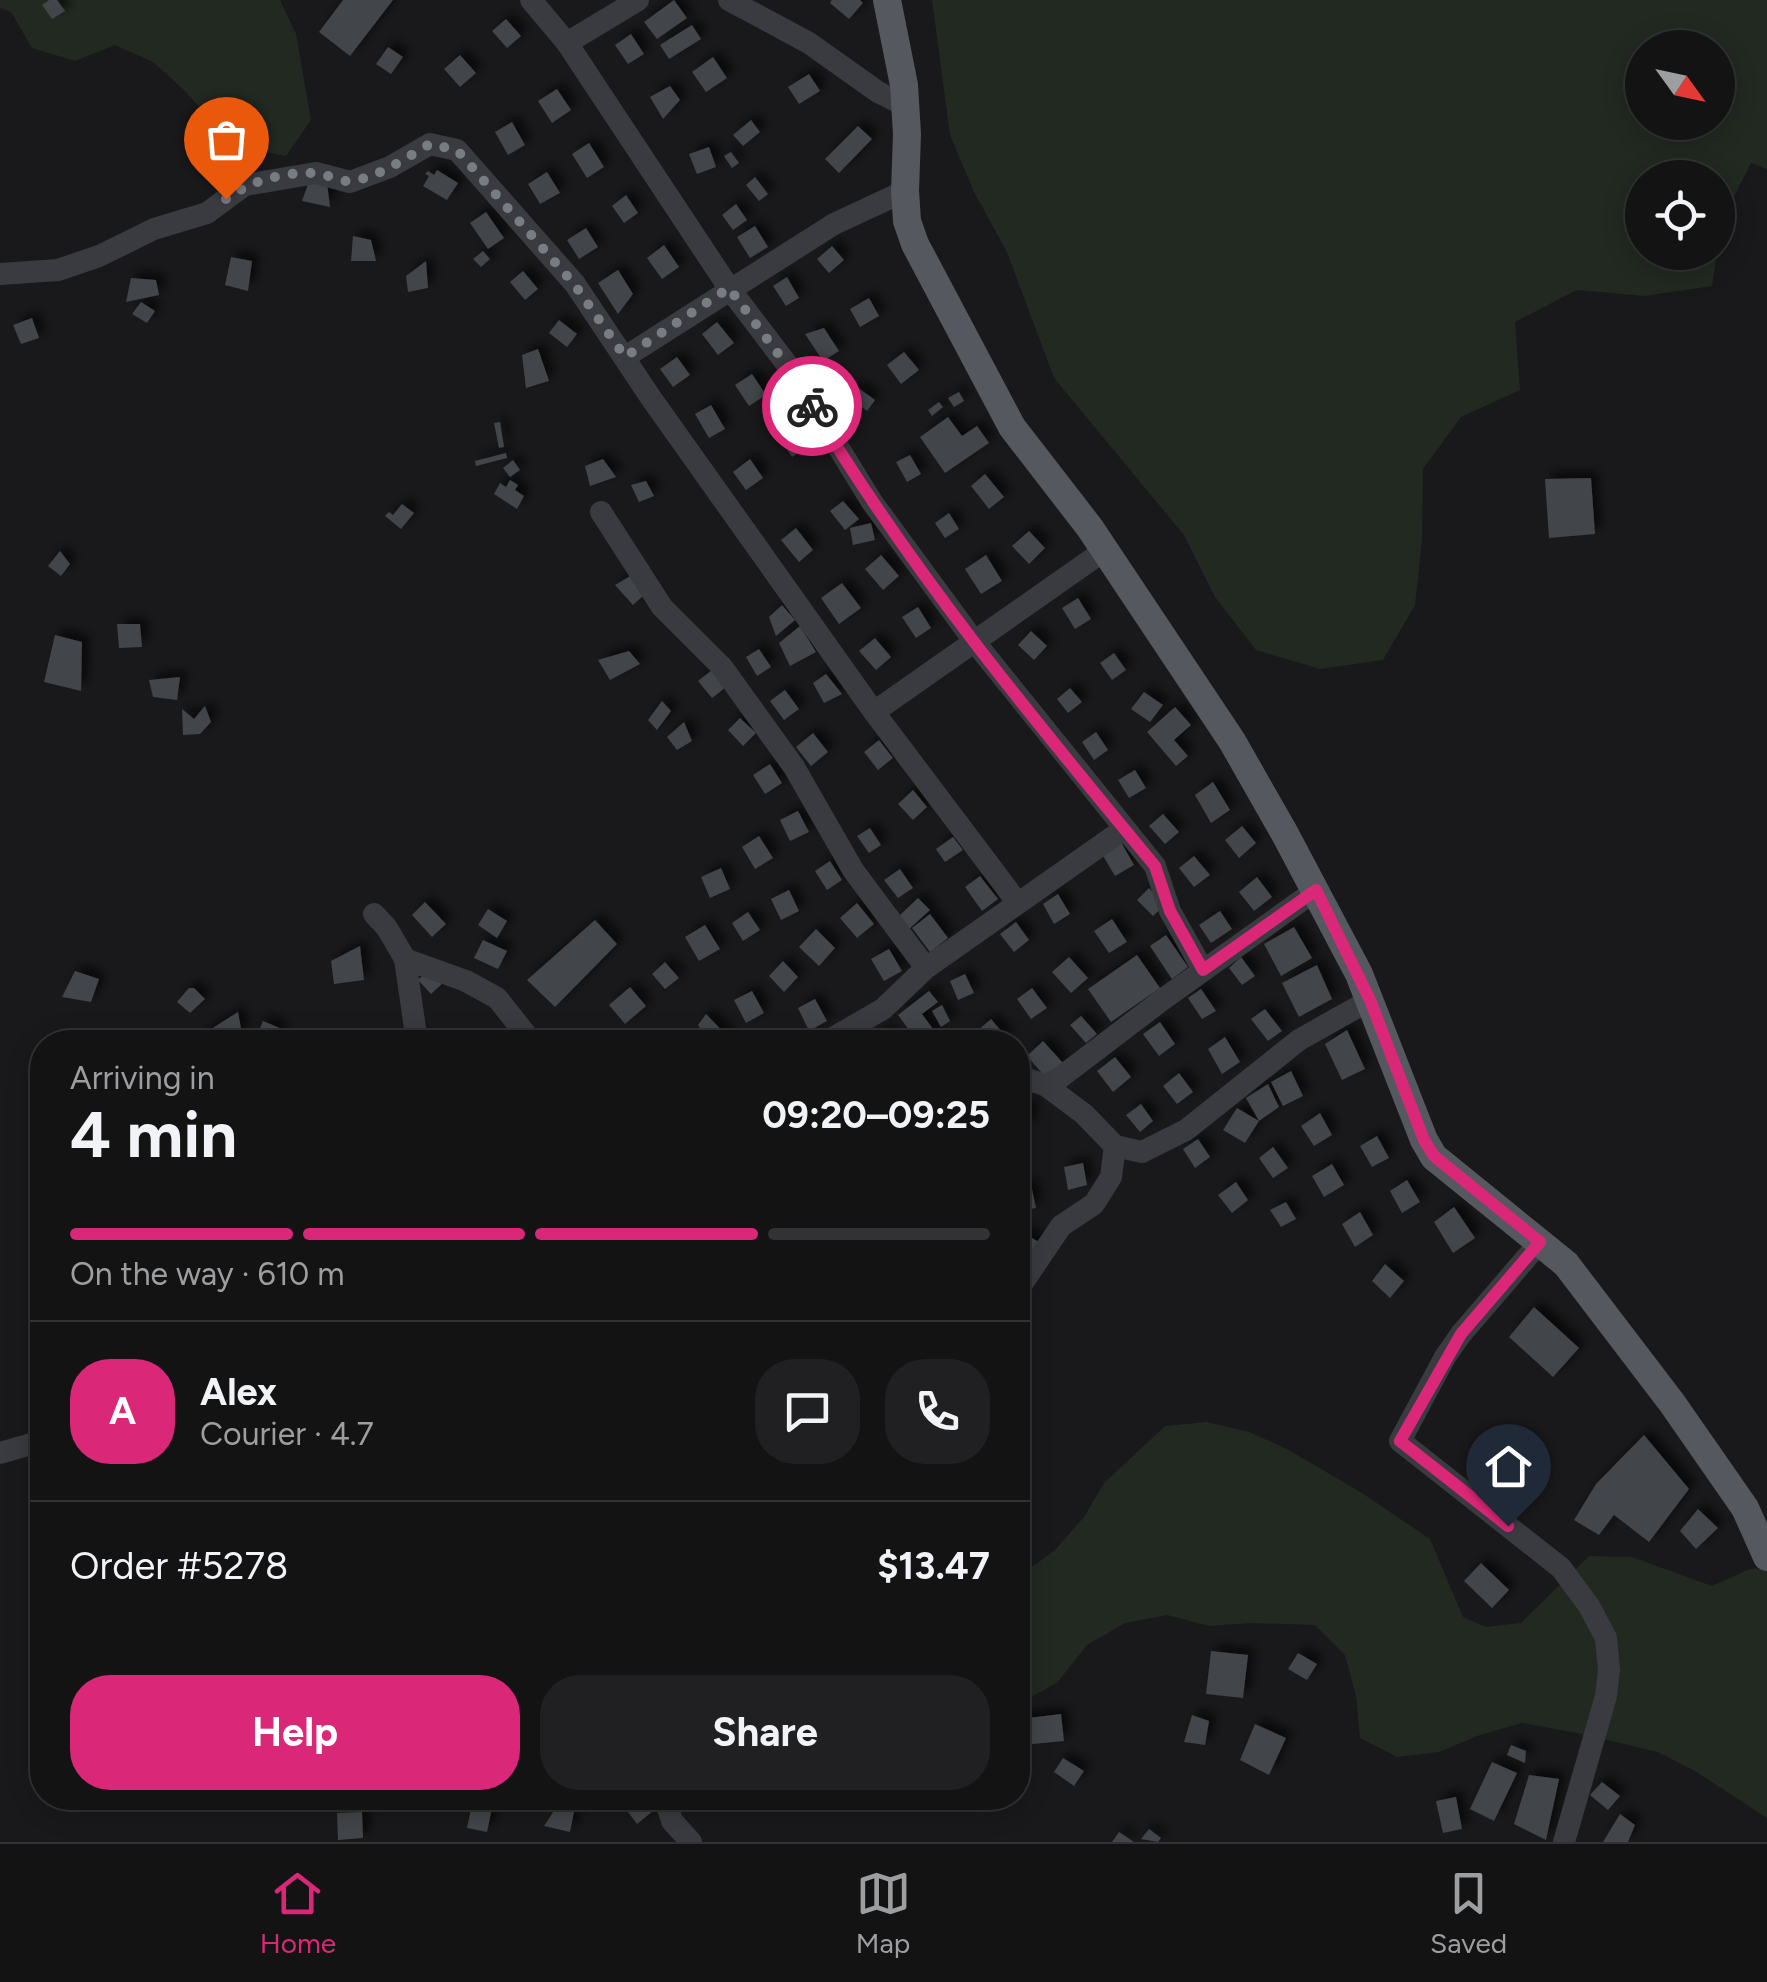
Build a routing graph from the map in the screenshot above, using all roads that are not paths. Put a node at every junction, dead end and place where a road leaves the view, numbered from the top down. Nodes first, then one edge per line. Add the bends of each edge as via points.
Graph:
1 (531, 0) edge
2 (638, 0) edge
3 (730, 0) edge
4 (886, 0) edge
5 (567, 43) junction
6 (906, 106) junction
7 (905, 191) junction
8 (0, 274) edge
9 (729, 288) junction
10 (625, 357) junction
11 (601, 512) dead end
12 (1105, 550) junction
13 (974, 641) junction
14 (874, 712) junction
15 (1124, 828) junction
16 (1316, 890) junction
17 (1018, 902) junction
18 (374, 914) dead end
19 (405, 960) junction
20 (926, 968) junction
21 (1203, 970) junction
22 (1370, 1000) junction
23 (415, 1030) edge
24 (523, 1030) edge
25 (847, 1030) edge
26 (1030, 1080) edge
27 (1045, 1085) junction
28 (1115, 1146) junction
29 (1540, 1242) junction
30 (1030, 1272) edge
31 (30, 1445) edge
32 (0, 1452) edge
33 (1767, 1557) edge
34 (669, 1810) edge
35 (692, 1842) edge
36 (1564, 1842) edge

1 - 5 street
2 - 5 street
3 - 6 street
4 - 6 main road
5 - 9 street
6 - 7 main road
7 - 9 street via 834,224
7 - 12 main road via 915,244 1012,427
8 - 10 street via 58,270 99,256 207,213 245,185 316,173 350,182 430,144 457,150 574,284
9 - 10 street
9 - 13 street
10 - 14 street
11 - 20 street via 662,607 722,667 794,767 853,870
12 - 13 street
12 - 16 main road via 1232,741
13 - 14 street
13 - 15 street
14 - 17 street
15 - 17 street
15 - 21 street via 1155,866 1170,911
16 - 21 street
16 - 22 main road
17 - 20 street
18 - 19 street
19 - 23 street
19 - 24 street via 498,998
20 - 25 street via 883,1009
21 - 27 street
22 - 28 street via 1299,1040 1186,1130 1142,1152
22 - 29 main road via 1434,1156
26 - 27 street
27 - 28 street
28 - 30 street via 1111,1177 1094,1204 1060,1226
29 - 33 main road via 1566,1264 1672,1402 1745,1508
29 - 36 street via 1461,1334 1400,1441 1561,1568 1606,1638 1606,1696
31 - 32 street
34 - 35 street

